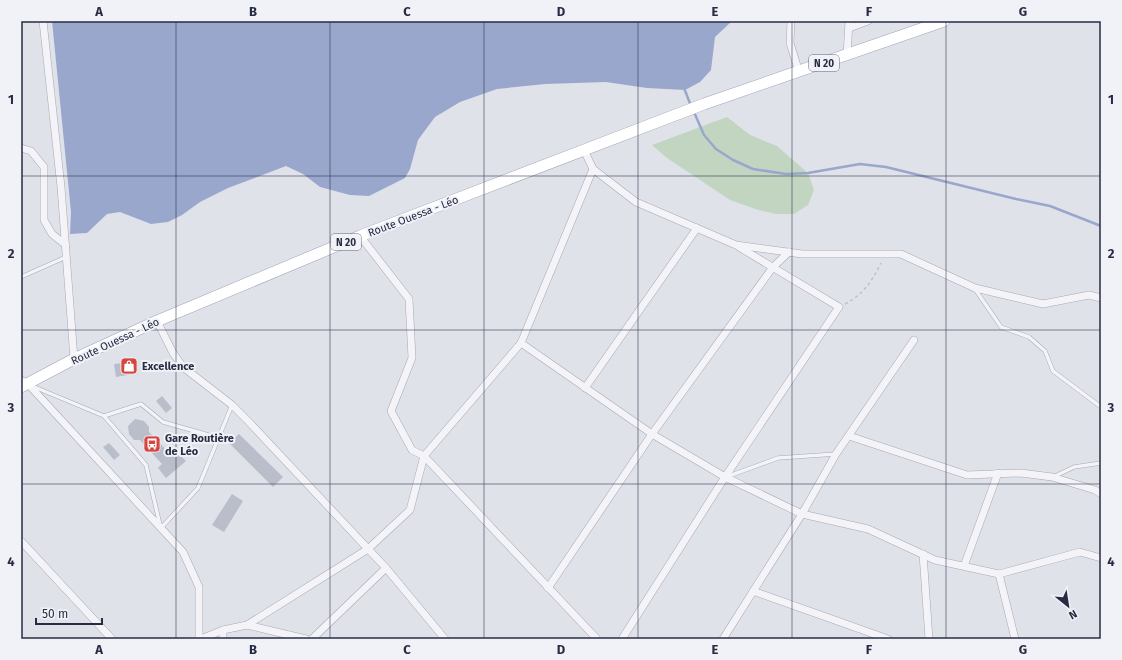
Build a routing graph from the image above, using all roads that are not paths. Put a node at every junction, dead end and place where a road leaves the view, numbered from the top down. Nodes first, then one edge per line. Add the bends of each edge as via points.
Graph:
1 (43, 21) edge
2 (790, 21) edge
3 (868, 21) edge
4 (944, 21) edge
5 (849, 24) edge
6 (847, 56) junction
7 (799, 72) junction
8 (21, 148) edge
9 (584, 150) junction
10 (593, 170) junction
11 (697, 228) junction
12 (360, 236) junction
13 (66, 245) junction
14 (736, 245) junction
15 (789, 252) junction
16 (66, 257) junction
17 (773, 267) junction
18 (21, 277) edge
19 (975, 288) junction
20 (1101, 298) edge
21 (157, 321) junction
22 (914, 340) dead end
23 (521, 343) junction
24 (74, 359) junction
25 (23, 384) edge
26 (585, 388) junction
27 (232, 405) junction
28 (1101, 407) edge
29 (104, 416) junction
30 (652, 434) junction
31 (849, 436) junction
32 (219, 438) junction
33 (836, 454) junction
34 (424, 456) junction
35 (1101, 463) edge
36 (998, 474) junction
37 (725, 477) junction
38 (1052, 477) junction
39 (1101, 494) edge
40 (802, 514) junction
41 (161, 528) junction
42 (21, 540) edge
43 (368, 549) junction
44 (923, 554) junction
45 (1101, 558) edge
46 (964, 566) junction
47 (386, 568) junction
48 (999, 574) junction
49 (548, 588) junction
50 (753, 591) junction
51 (247, 625) junction
52 (223, 630) junction
53 (112, 639) edge
54 (200, 639) edge
55 (223, 639) edge
56 (306, 639) edge
57 (312, 639) edge
58 (445, 639) edge
59 (597, 639) edge
60 (622, 639) edge
61 (723, 639) edge
62 (888, 639) edge
63 (929, 639) edge
64 (1016, 639) edge

1 - 13 street
2 - 7 street via 790,43
3 - 5 street
4 - 6 main road, N 20
5 - 6 street
6 - 7 main road, N 20
7 - 9 main road, Route Ouessa - Léo / N 20 via 704,104
8 - 13 street via 30,151 44,167 44,220 52,234
9 - 10 street
9 - 12 main road, Route Ouessa - Léo / N 20
10 - 11 street via 636,202
10 - 23 street
11 - 14 street
11 - 26 street
12 - 21 main road, Route Ouessa - Léo / N 20
12 - 34 street via 409,299 412,358 391,411 412,450
13 - 16 street
14 - 15 street
14 - 17 street
15 - 17 street
15 - 19 street via 901,254
16 - 18 lane
16 - 24 street
17 - 30 street
17 - 37 street via 839,307
19 - 20 street via 1043,304 1089,295
19 - 28 lane via 1001,327 1029,337 1045,351 1053,371
21 - 24 main road, Route Ouessa - Léo / N 20
21 - 27 street via 183,367
22 - 31 street
23 - 26 street
23 - 34 street
24 - 25 main road, Route Ouessa - Léo / N 20
25 - 29 lane
25 - 41 street
26 - 30 street
27 - 32 lane
27 - 43 street
29 - 32 lane via 141,404 163,422
29 - 41 lane via 146,465
30 - 37 street
30 - 49 street
31 - 33 street
31 - 36 street via 967,474
32 - 41 lane via 198,488
33 - 37 lane via 778,458
33 - 40 street
34 - 43 street via 410,510
34 - 49 street
35 - 38 lane via 1074,467
36 - 38 street via 1021,473
36 - 46 street
37 - 40 street
37 - 60 street
38 - 39 street
40 - 44 street via 868,529
40 - 50 street
41 - 54 street via 183,552 199,587
42 - 53 street
43 - 47 street
43 - 51 street
44 - 46 street via 935,560
44 - 63 street
45 - 48 street via 1080,552
46 - 48 street
47 - 57 street
47 - 58 street
48 - 64 street
49 - 59 street
50 - 61 street
50 - 62 street
51 - 52 street
51 - 56 street
52 - 54 street
52 - 55 street

